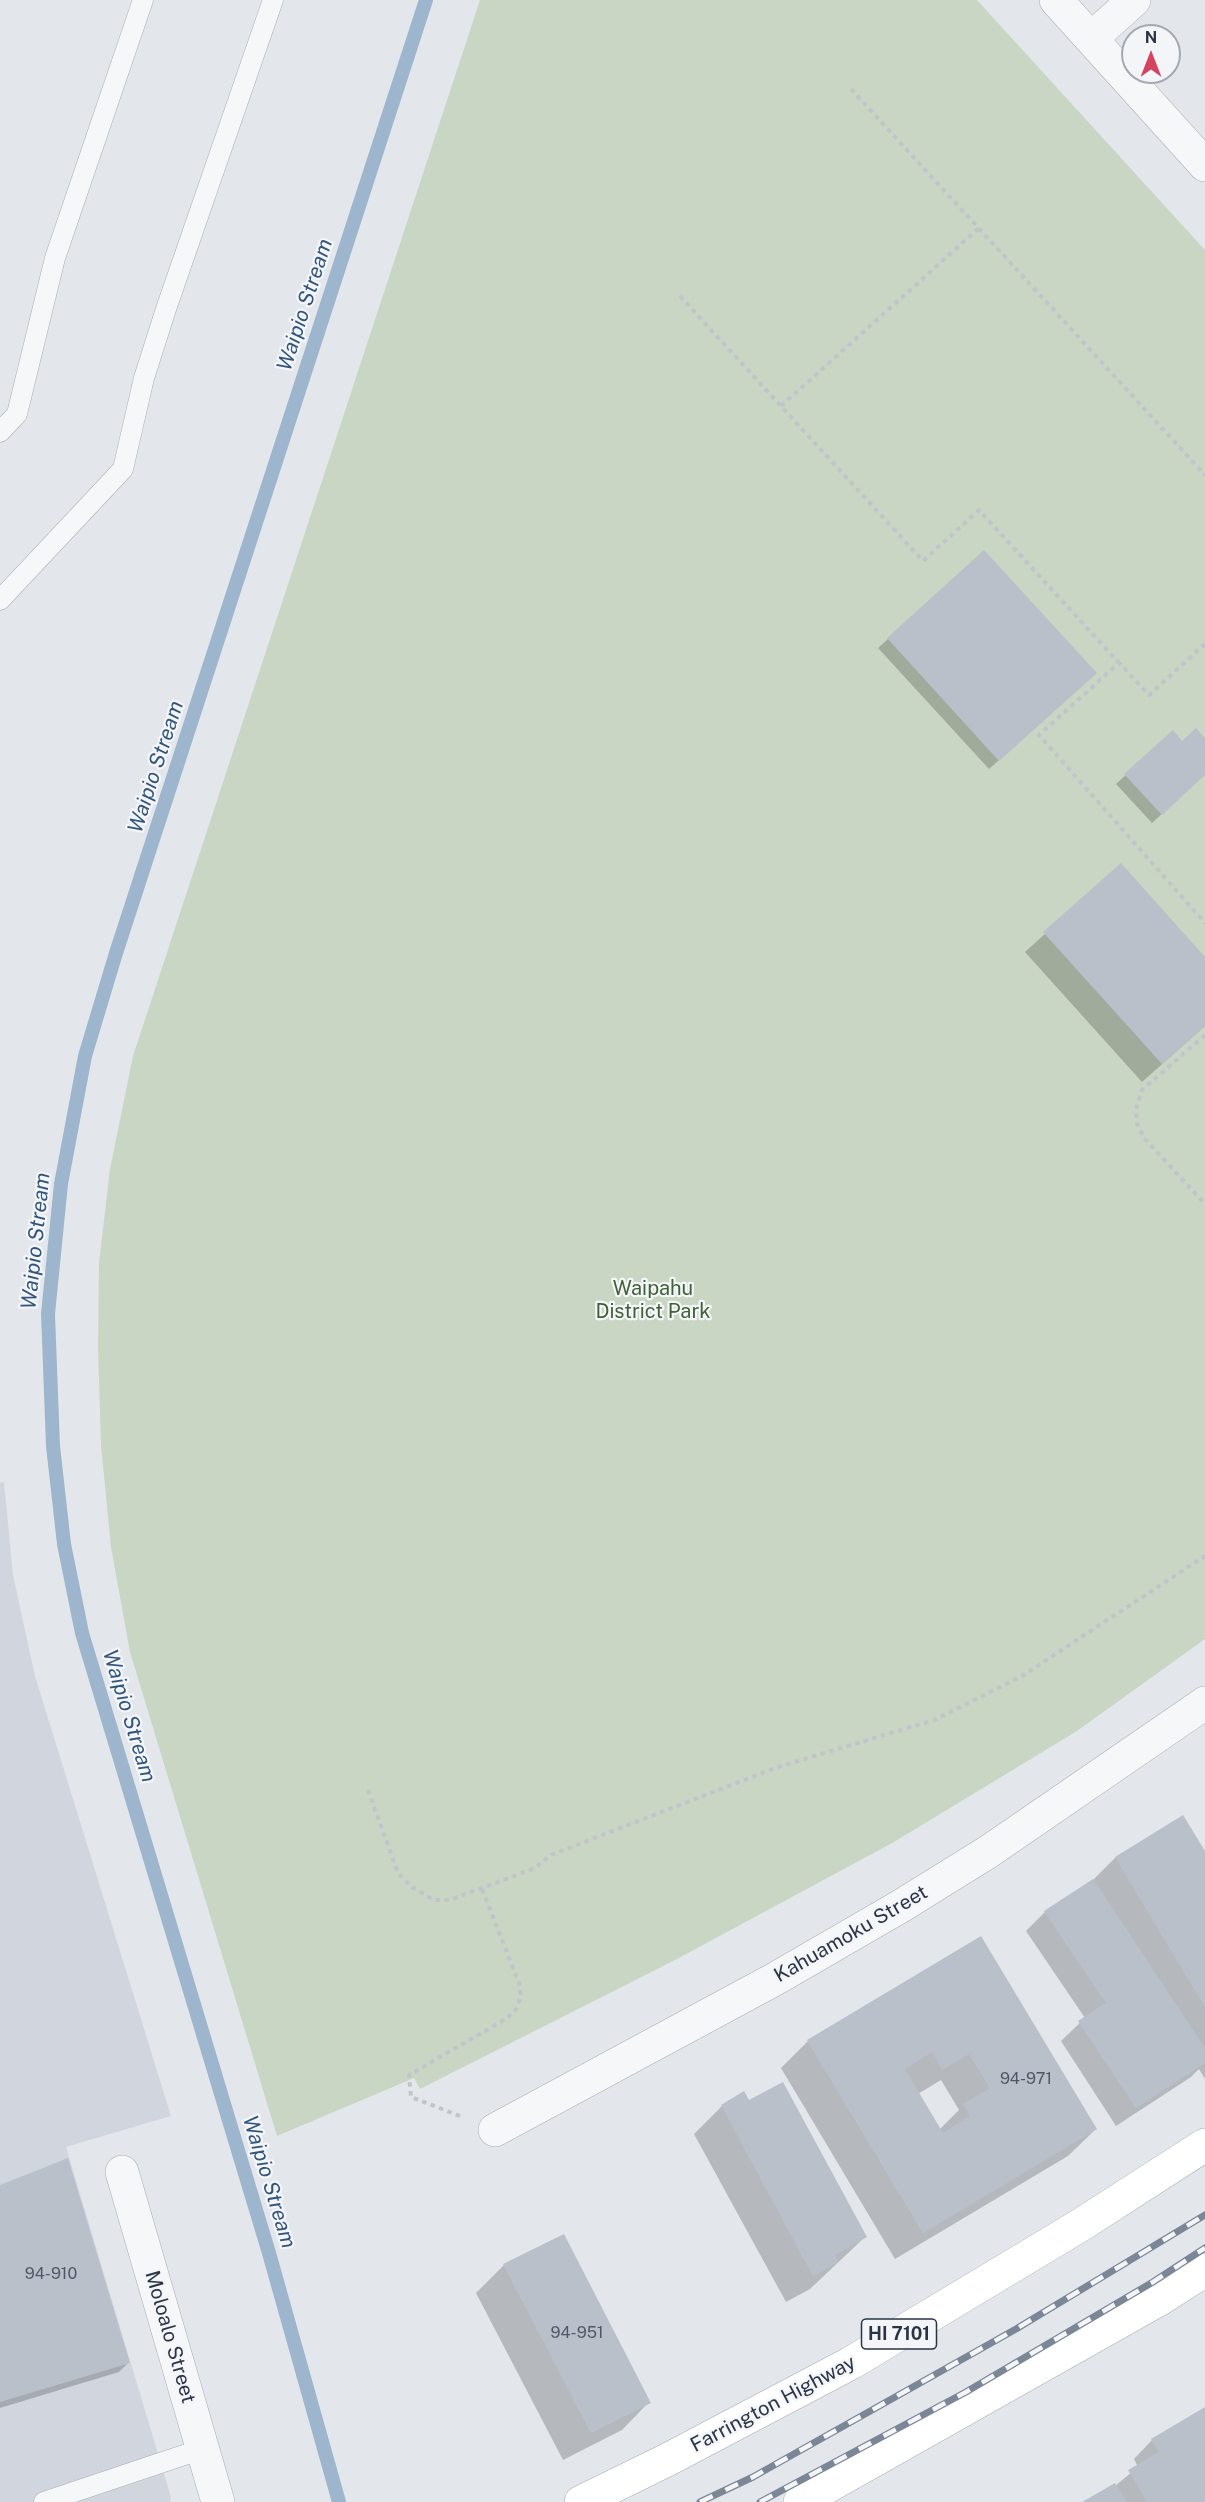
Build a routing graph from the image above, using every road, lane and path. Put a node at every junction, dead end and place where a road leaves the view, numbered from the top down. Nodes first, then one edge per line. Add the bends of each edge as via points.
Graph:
1 (143, 0) edge
2 (273, 0) edge
3 (1056, 0) edge
4 (1134, 0) edge
5 (1091, 39) junction
6 (851, 89) dead end
7 (1205, 165) edge
8 (979, 228) junction
9 (680, 296) dead end
10 (781, 406) junction
11 (0, 432) edge
12 (1205, 475) edge
13 (0, 600) edge
14 (1205, 644) edge
15 (1119, 663) junction
16 (1205, 922) edge
17 (1205, 1035) edge
18 (1205, 1204) edge
19 (1205, 1556) edge
20 (1201, 1716) edge
21 (368, 1790) dead end
22 (482, 1890) junction
23 (495, 2130) joint
24 (1205, 2145) edge
25 (122, 2172) dead end
26 (1205, 2270) edge
27 (202, 2449) junction
28 (46, 2502) edge
29 (218, 2502) edge
30 (581, 2502) edge
31 (800, 2502) edge

1 - 11 lane via 55,258 17,414
2 - 13 lane via 165,309 123,470
3 - 5 street
4 - 5 street
5 - 7 street
6 - 8 path
8 - 10 path
8 - 12 path
9 - 10 path
10 - 15 path via 923,561 979,510
14 - 15 path via 1149,695
15 - 16 path via 1039,735
17 - 18 path via 1142,1090 1136,1109 1137,1124 1145,1139
19 - 22 path via 1022,1676 934,1720 775,1768 551,1855 535,1868
20 - 23 street, Kahuamoku Street via 901,1906 775,1979
21 - 22 path via 398,1873 412,1887 434,1900 450,1900
22 - 23 path via 519,1983 521,1996 516,2009 506,2019 409,2075 411,2097
24 - 30 main road, Farrington Highway / HI 7101 via 851,2363
25 - 27 street, Moloalo Street
26 - 31 main road
27 - 28 lane
27 - 29 street, Moloalo Street

